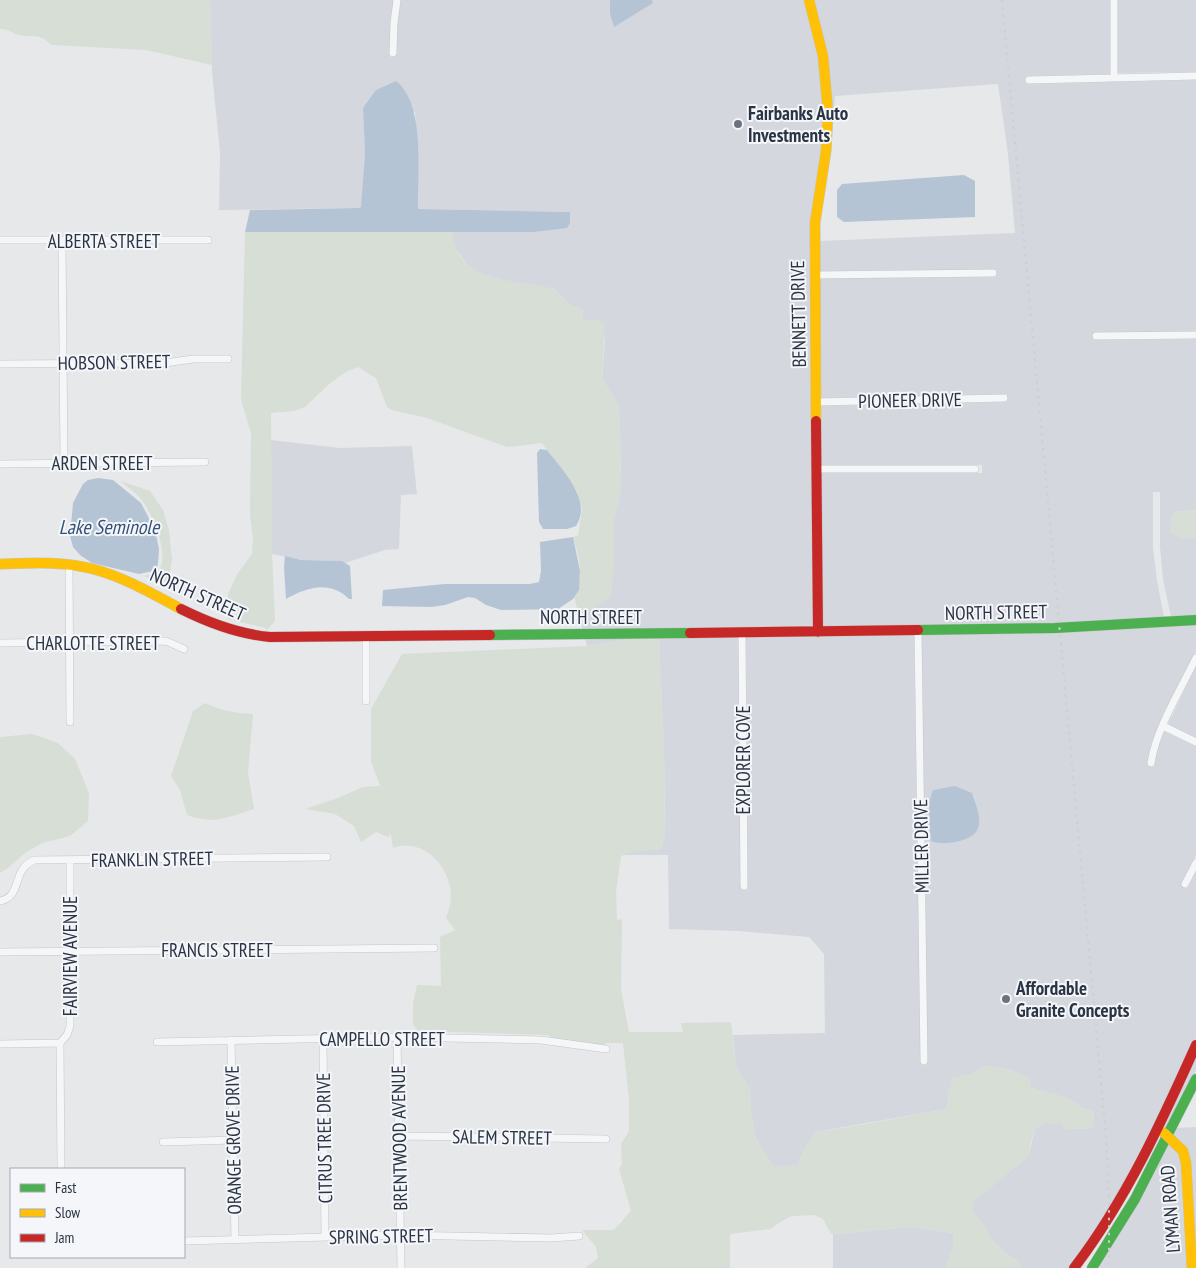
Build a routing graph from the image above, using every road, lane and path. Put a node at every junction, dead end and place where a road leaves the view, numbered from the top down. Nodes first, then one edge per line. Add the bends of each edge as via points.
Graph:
1 (397, 0) edge
2 (809, 0) edge
3 (1114, 0) edge
4 (393, 53) dead end
5 (1196, 76) edge
6 (1114, 77) junction
7 (1029, 80) dead end
8 (0, 240) edge
9 (208, 240) dead end
10 (62, 241) junction
11 (993, 273) dead end
12 (815, 275) junction
13 (1196, 335) edge
14 (1096, 336) dead end
15 (228, 359) dead end
16 (63, 363) junction
17 (0, 364) edge
18 (1004, 398) dead end
19 (816, 402) junction
20 (64, 462) junction
21 (205, 462) dead end
22 (0, 464) edge
23 (817, 469) junction
24 (975, 469) dead end
25 (0, 564) edge
26 (69, 564) junction
27 (1196, 620) edge
28 (918, 630) junction
29 (818, 632) junction
30 (742, 633) junction
31 (366, 636) junction
32 (0, 643) edge
33 (70, 643) junction
34 (184, 649) dead end
35 (1196, 658) edge
36 (366, 701) dead end
37 (70, 722) dead end
38 (1163, 726) junction
39 (1196, 742) edge
40 (1151, 763) dead end
41 (327, 857) dead end
42 (70, 860) junction
43 (1196, 863) edge
44 (1185, 884) dead end
45 (744, 886) dead end
46 (0, 901) edge
47 (434, 948) dead end
48 (69, 951) junction
49 (0, 952) edge
50 (397, 1038) junction
51 (323, 1039) junction
52 (231, 1040) junction
53 (157, 1042) dead end
54 (60, 1043) junction
55 (0, 1044) edge
56 (1196, 1045) edge
57 (606, 1049) dead end
58 (924, 1061) dead end
59 (1196, 1079) edge
60 (1157, 1128) junction
61 (399, 1136) junction
62 (1168, 1137) junction
63 (606, 1139) dead end
64 (234, 1140) junction
65 (163, 1142) dead end
66 (61, 1168) edge
67 (401, 1235) junction
68 (579, 1236) dead end
69 (325, 1237) junction
70 (235, 1240) junction
71 (185, 1242) edge
72 (401, 1268) edge
73 (1074, 1268) edge
74 (1092, 1268) edge
75 (1192, 1268) edge

1 - 4 street
2 - 12 street, BENNETT DRIVE via 825,61 829,114 814,223
3 - 6 street
5 - 6 street
6 - 7 street
8 - 10 street, ALBERTA STREET
9 - 10 street, ALBERTA STREET
10 - 16 street
11 - 12 street
12 - 19 street, BENNETT DRIVE
13 - 14 street
15 - 16 street, HOBSON STREET
16 - 17 street, HOBSON STREET
16 - 20 street
18 - 19 street, PIONEER DRIVE
19 - 23 street, BENNETT DRIVE
20 - 21 street, ARDEN STREET
20 - 22 street, ARDEN STREET
23 - 24 street
23 - 29 street, BENNETT DRIVE
25 - 26 street, NORTH STREET
26 - 31 street, NORTH STREET via 130,582 237,632 282,638
26 - 33 street
27 - 28 street, NORTH STREET via 1055,628
28 - 29 street, NORTH STREET
28 - 58 street, MILLER DRIVE
29 - 30 street, NORTH STREET
30 - 31 street, NORTH STREET
30 - 45 street, EXPLORER COVE
31 - 36 street
32 - 33 street, CHARLOTTE STREET
33 - 34 street, CHARLOTTE STREET via 166,641
33 - 37 street
35 - 38 street
38 - 39 street
38 - 40 street
41 - 42 street, FRANKLIN STREET
42 - 46 street, FRANKLIN STREET via 34,860 22,871 11,896
42 - 48 street, FAIRVIEW AVENUE
43 - 44 street
47 - 48 street, FRANCIS STREET
48 - 49 street, FRANCIS STREET
48 - 54 street, FAIRVIEW AVENUE via 70,1026
50 - 51 street, CAMPELLO STREET
50 - 57 street, CAMPELLO STREET via 542,1040
50 - 61 street, BRENTWOOD AVENUE
51 - 52 street, CAMPELLO STREET
51 - 69 street, CITRUS TREE DRIVE
52 - 53 street, CAMPELLO STREET
52 - 64 street, ORANGE GROVE DRIVE
54 - 55 street
54 - 66 street, FAIRVIEW AVENUE
56 - 60 street
59 - 62 street
60 - 62 street, LYMAN ROAD
60 - 73 street via 1122,1198
61 - 63 street, SALEM STREET
61 - 67 street, BRENTWOOD AVENUE
62 - 74 street via 1139,1195
62 - 75 street, LYMAN ROAD via 1183,1151 1186,1163
64 - 65 street
64 - 70 street, ORANGE GROVE DRIVE
67 - 68 street, SPRING STREET
67 - 69 street, SPRING STREET
67 - 72 street, BRENTWOOD AVENUE
69 - 70 street, SPRING STREET
70 - 71 street, SPRING STREET

